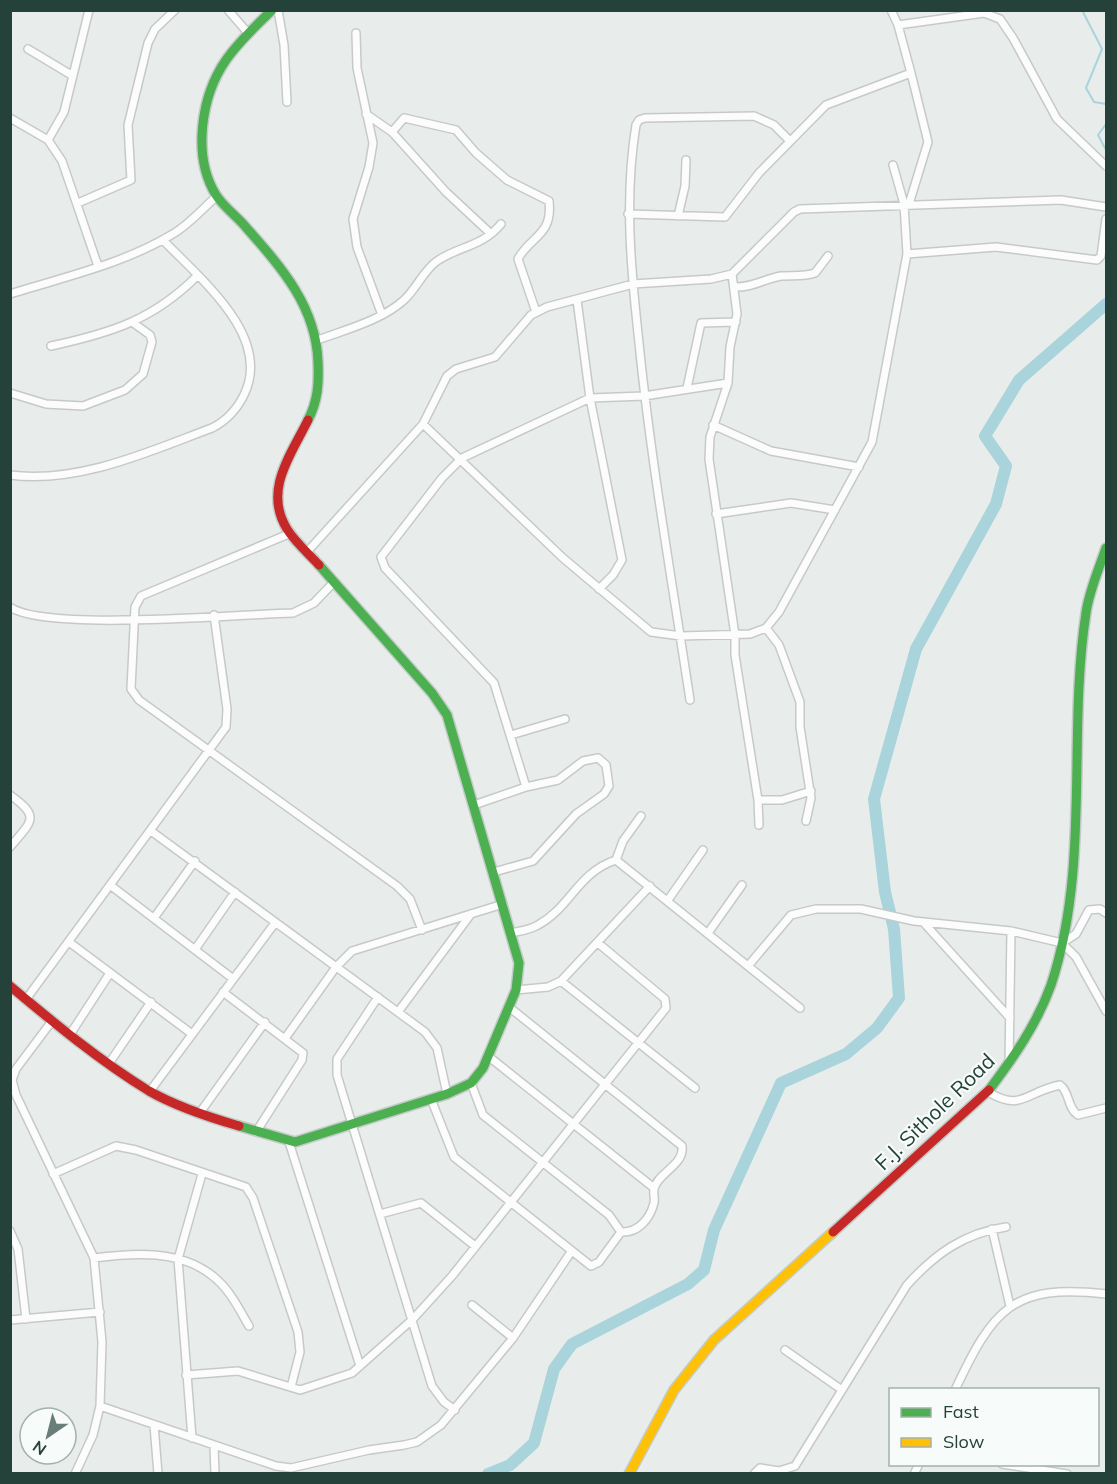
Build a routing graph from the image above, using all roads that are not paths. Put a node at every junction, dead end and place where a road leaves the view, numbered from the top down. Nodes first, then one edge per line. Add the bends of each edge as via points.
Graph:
1 (89, 10) edge
2 (175, 10) edge
3 (228, 10) edge
4 (272, 10) edge
5 (278, 10) edge
6 (891, 10) edge
7 (898, 25) junction
8 (248, 33) junction
9 (356, 33) dead end
10 (28, 49) dead end
11 (911, 73) junction
12 (73, 76) junction
13 (287, 102) dead end
14 (366, 114) junction
15 (10, 118) edge
16 (392, 132) junction
17 (48, 140) junction
18 (789, 140) junction
19 (686, 160) dead end
20 (893, 165) dead end
21 (1107, 166) edge
22 (216, 196) junction
23 (78, 203) junction
24 (906, 204) junction
25 (1107, 207) edge
26 (628, 214) junction
27 (678, 216) junction
28 (1107, 219) edge
29 (501, 224) dead end
30 (490, 233) junction
31 (163, 240) junction
32 (907, 254) junction
33 (828, 256) dead end
34 (98, 266) junction
35 (732, 274) junction
36 (197, 276) junction
37 (633, 284) junction
38 (734, 287) junction
39 (10, 294) edge
40 (577, 300) junction
41 (536, 312) junction
42 (382, 315) junction
43 (132, 322) junction
44 (736, 322) junction
45 (315, 341) junction
46 (51, 346) dead end
47 (728, 383) junction
48 (687, 388) junction
49 (10, 393) edge
50 (644, 396) junction
51 (590, 398) junction
52 (423, 424) junction
53 (713, 425) junction
54 (462, 458) junction
55 (859, 467) junction
56 (10, 475) edge
57 (835, 510) junction
58 (716, 514) junction
59 (291, 533) junction
60 (1107, 548) edge
61 (307, 552) junction
62 (334, 582) junction
63 (599, 589) junction
64 (10, 607) edge
65 (214, 615) junction
66 (136, 620) junction
67 (766, 628) junction
68 (735, 635) junction
69 (681, 636) junction
70 (690, 700) dead end
71 (566, 719) dead end
72 (512, 735) junction
73 (209, 749) junction
74 (526, 787) junction
75 (811, 791) junction
76 (10, 795) edge
77 (758, 800) junction
78 (474, 805) junction
79 (641, 816) dead end
80 (806, 821) dead end
81 (759, 825) dead end
82 (151, 831) junction
83 (10, 847) edge
84 (704, 850) dead end
85 (616, 860) junction
86 (195, 861) junction
87 (494, 872) junction
88 (110, 885) junction
89 (742, 885) dead end
90 (650, 886) junction
91 (235, 892) junction
92 (668, 900) junction
93 (503, 904) junction
94 (1107, 913) edge
95 (471, 914) junction
96 (154, 918) junction
97 (275, 923) junction
98 (924, 923) junction
99 (422, 930) junction
100 (1011, 932) junction
101 (511, 933) junction
102 (708, 933) junction
103 (69, 942) junction
104 (598, 943) junction
105 (1062, 943) junction
106 (196, 948) junction
107 (748, 966) junction
108 (336, 967) junction
109 (110, 973) junction
110 (232, 978) junction
111 (561, 981) junction
112 (10, 986) edge
113 (516, 990) junction
114 (223, 992) junction
115 (378, 997) junction
116 (27, 998) junction
117 (151, 1002) junction
118 (509, 1007) junction
119 (800, 1008) dead end
120 (1107, 1011) edge
121 (398, 1012) junction
122 (1010, 1018) junction
123 (52, 1021) junction
124 (265, 1022) junction
125 (71, 1033) junction
126 (192, 1034) junction
127 (286, 1037) junction
128 (638, 1043) junction
129 (488, 1056) junction
130 (110, 1062) junction
131 (1009, 1066) junction
132 (471, 1083) junction
133 (605, 1083) junction
134 (695, 1088) dead end
135 (150, 1091) junction
136 (988, 1092) junction
137 (447, 1094) junction
138 (431, 1099) junction
139 (1107, 1108) edge
140 (199, 1113) junction
141 (573, 1122) junction
142 (351, 1124) junction
143 (256, 1132) junction
144 (290, 1142) junction
145 (541, 1163) junction
146 (53, 1174) junction
147 (202, 1174) junction
148 (654, 1188) junction
149 (510, 1202) junction
150 (380, 1214) junction
151 (1006, 1227) dead end
152 (992, 1229) junction
153 (10, 1231) edge
154 (621, 1232) junction
155 (475, 1246) junction
156 (571, 1252) junction
157 (94, 1258) junction
158 (178, 1259) junction
159 (1107, 1294) edge
160 (472, 1305) dead end
161 (1010, 1306) junction
162 (100, 1312) junction
163 (26, 1319) junction
164 (413, 1319) junction
165 (10, 1320) edge
166 (249, 1326) dead end
167 (513, 1338) junction
168 (785, 1350) dead end
169 (360, 1366) junction
170 (186, 1375) junction
171 (291, 1387) junction
172 (957, 1388) edge
173 (842, 1390) junction
174 (100, 1406) junction
175 (455, 1410) junction
176 (154, 1425) junction
177 (192, 1438) junction
178 (214, 1444) junction
179 (1016, 1466) edge
180 (75, 1473) edge
181 (158, 1473) edge
182 (215, 1473) edge
183 (629, 1473) edge
184 (754, 1473) edge
185 (1067, 1473) edge

1 - 12 street
2 - 23 street via 155,29 148,43 128,125 131,180
3 - 8 street
4 - 8 street
5 - 13 street
6 - 7 street
7 - 11 street
7 - 21 street via 984,13 1000,19 1057,119
8 - 22 street via 220,66 203,117 202,155
9 - 14 street via 357,68
10 - 12 street
11 - 18 street via 831,102
11 - 24 street via 928,142
12 - 17 street via 64,112
14 - 16 street
14 - 42 street via 373,143 353,219 357,247
15 - 17 street
16 - 30 street via 446,192
16 - 41 street via 404,118 456,130 507,180 549,201 543,233 518,259
17 - 23 street via 62,161
18 - 26 street via 774,125 754,116 641,118 635,130
18 - 27 street via 725,217
19 - 27 street
20 - 24 street
22 - 31 street via 181,229
22 - 45 street via 265,247 303,299
23 - 34 street
24 - 25 street via 1060,200
24 - 32 street
24 - 35 street via 797,210
26 - 27 street
26 - 37 street
28 - 32 street via 1097,260 996,247
29 - 30 street
30 - 42 street via 470,248 438,261 405,299
31 - 34 street
31 - 36 street
32 - 55 street via 874,435
33 - 38 street via 815,273
34 - 39 street
35 - 37 street
35 - 38 street
36 - 43 street via 161,309
36 - 56 street via 239,325 250,358 247,387 224,421 144,453 74,472 37,477
37 - 40 street
37 - 50 street
38 - 44 street
40 - 41 street
40 - 51 street
41 - 52 street via 495,357 450,372
42 - 45 street
43 - 46 street
43 - 49 street via 152,342 143,374 125,390 83,406 46,404
44 - 47 street
44 - 48 street via 701,323
45 - 59 street via 316,402 277,488 277,502
47 - 48 street
47 - 53 street
48 - 50 street
50 - 51 street
50 - 69 street
51 - 54 street
51 - 63 street via 622,560
52 - 54 street
52 - 61 street
53 - 55 street via 771,451
53 - 58 street via 709,459
54 - 63 street
54 - 72 street via 391,541 381,561 494,683
55 - 57 street
57 - 58 street via 791,503
57 - 67 street via 779,612
58 - 68 street
59 - 61 street
59 - 66 street via 149,591 137,602
60 - 105 street, F.J. Sithole Road via 1086,611 1071,884
61 - 62 street
62 - 65 street via 314,603 293,613
62 - 78 street via 440,704 452,727
63 - 69 street via 651,632
64 - 66 street via 43,617
65 - 66 street
65 - 73 street via 227,716 224,730
66 - 73 street via 131,682 135,696
67 - 68 street
67 - 75 street via 779,645 800,702
68 - 69 street
68 - 77 street
69 - 70 street
71 - 72 street
72 - 74 street
73 - 82 street
73 - 99 street via 397,886 410,899
74 - 78 street
74 - 87 street via 558,780 588,758 598,758 606,765 609,786 576,814 533,861
75 - 77 street via 782,800
75 - 80 street
76 - 83 street via 31,814
77 - 81 street
78 - 87 street
79 - 85 street via 623,841
82 - 86 street
82 - 88 street
84 - 92 street
85 - 90 street
85 - 101 street via 589,873 544,921
86 - 91 street
86 - 96 street
87 - 93 street
88 - 96 street
88 - 103 street
89 - 102 street
90 - 92 street
90 - 104 street
91 - 97 street
91 - 106 street
92 - 102 street
93 - 95 street
93 - 101 street
94 - 105 street via 1089,910 1076,934
95 - 99 street
95 - 121 street
96 - 106 street
97 - 108 street
97 - 110 street
98 - 100 street
98 - 107 street via 861,909 816,909 791,915
98 - 122 street
99 - 108 street via 352,951
100 - 105 street
100 - 122 street
101 - 113 street via 519,963
102 - 107 street
103 - 109 street
103 - 116 street
104 - 111 street
104 - 128 street via 667,1001 664,1012
105 - 120 street via 1076,957
105 - 131 street, F.J. Sithole Road via 1044,1005
106 - 110 street
107 - 119 street
108 - 115 street
108 - 127 street
109 - 117 street
109 - 125 street
110 - 114 street
111 - 113 street via 548,987
111 - 128 street
112 - 116 street
113 - 118 street
114 - 124 street
114 - 126 street
115 - 121 street
115 - 142 street via 335,1066
116 - 123 street
117 - 126 street
117 - 130 street
118 - 129 street
118 - 133 street
121 - 137 street via 436,1043
122 - 131 street
123 - 125 street
123 - 146 street via 12,1080
124 - 127 street
124 - 140 street
125 - 130 street
126 - 135 street
127 - 143 street via 301,1049 303,1057
128 - 133 street
128 - 134 street
129 - 132 street
129 - 141 street
130 - 135 street
131 - 136 street, F.J. Sithole Road
132 - 137 street
132 - 145 street via 483,1115
133 - 141 street
133 - 148 street via 682,1146 680,1157
135 - 140 street
136 - 139 street via 999,1100 1014,1102 1060,1085 1078,1115
136 - 183 street, F.J. Sithole Road via 714,1340 674,1390
137 - 138 street
138 - 142 street
138 - 149 street via 454,1158
140 - 143 street
141 - 145 street
141 - 148 street
142 - 144 street
142 - 150 street
143 - 144 street
144 - 169 street
145 - 149 street
145 - 154 street via 609,1215
146 - 147 street via 116,1146
146 - 157 street
147 - 158 street
147 - 171 street via 246,1187 253,1198 298,1332 300,1352
148 - 154 street via 653,1205 644,1222 631,1231
149 - 155 street
149 - 156 street
150 - 155 street via 421,1203
150 - 164 street
151 - 152 street
152 - 161 street
152 - 173 street via 946,1248 916,1275
153 - 163 street via 18,1249
154 - 156 street via 595,1265
155 - 164 street
156 - 167 street
157 - 158 street via 140,1253
157 - 162 street
158 - 166 street via 214,1276 231,1295
158 - 170 street
159 - 161 street via 1042,1293
160 - 167 street
161 - 172 street via 988,1328
162 - 163 street
162 - 174 street
163 - 165 street
164 - 169 street
164 - 175 street via 432,1386
167 - 175 street
168 - 173 street
169 - 171 street via 352,1373 309,1388
170 - 171 street via 238,1371
170 - 177 street
173 - 184 street via 794,1467 779,1471 761,1468
174 - 176 street
174 - 180 street via 93,1435
175 - 178 street via 417,1442 306,1466 276,1466
176 - 177 street
176 - 181 street
177 - 178 street
178 - 182 street
179 - 185 street

